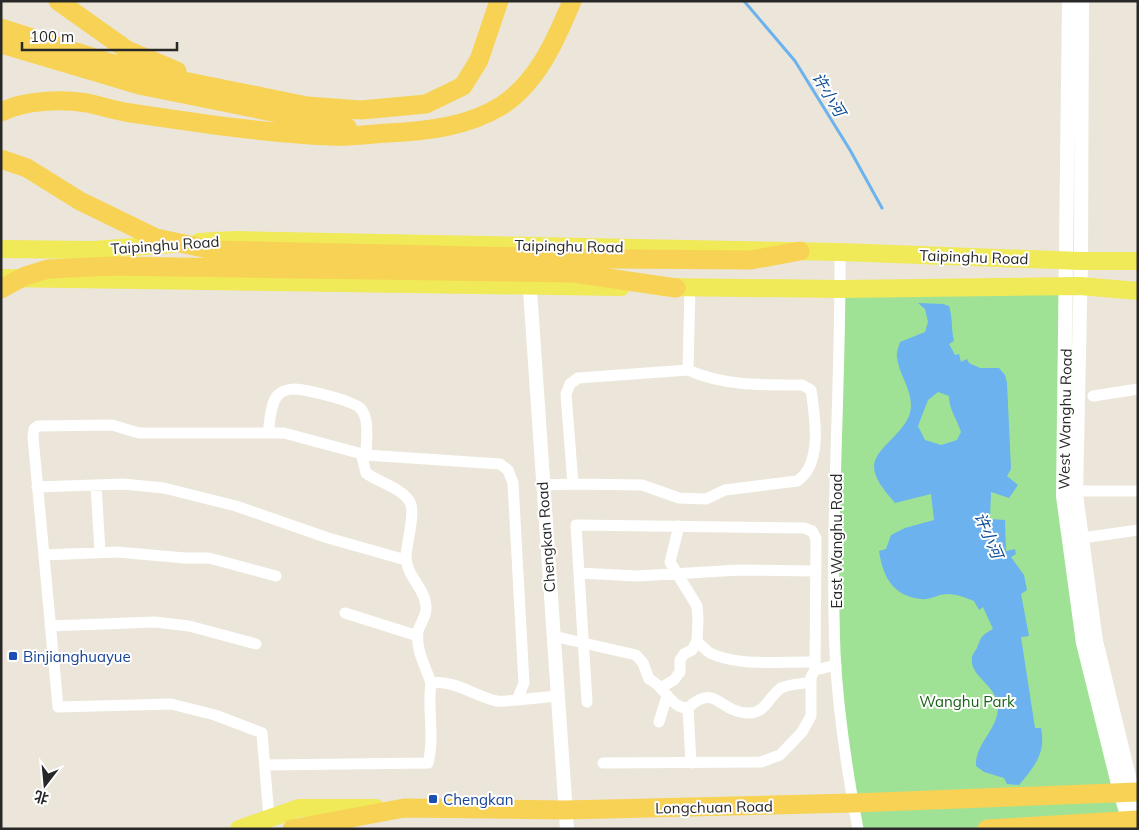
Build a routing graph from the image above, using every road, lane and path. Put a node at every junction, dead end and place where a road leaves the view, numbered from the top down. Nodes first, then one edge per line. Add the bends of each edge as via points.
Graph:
1 (58, 1) edge
2 (499, 1) edge
3 (572, 1) edge
4 (1069, 1) edge
5 (1082, 1) edge
6 (1, 28) edge
7 (1, 44) edge
8 (220, 89) junction
9 (1, 112) edge
10 (395, 133) junction
11 (1, 159) edge
12 (530, 245) junction
13 (1, 249) edge
14 (800, 252) junction
15 (840, 252) junction
16 (1074, 261) junction
17 (1138, 261) edge
18 (550, 265) junction
19 (1, 278) edge
20 (529, 285) junction
21 (1074, 286) junction
22 (683, 288) junction
23 (1, 289) edge
24 (840, 289) junction
25 (1132, 289) edge
26 (688, 370) junction
27 (1138, 389) edge
28 (1094, 396) dead end
29 (268, 433) junction
30 (364, 454) junction
31 (573, 484) junction
32 (96, 485) junction
33 (543, 485) junction
34 (37, 487) junction
35 (1076, 491) junction
36 (1138, 491) edge
37 (679, 526) junction
38 (1138, 530) edge
39 (1082, 538) junction
40 (100, 552) junction
41 (44, 555) junction
42 (406, 560) junction
43 (816, 570) junction
44 (580, 573) junction
45 (676, 573) junction
46 (276, 576) dead end
47 (345, 613) dead end
48 (50, 626) junction
49 (418, 636) junction
50 (553, 636) junction
51 (697, 641) junction
52 (584, 643) junction
53 (256, 644) dead end
54 (836, 665) junction
55 (815, 666) junction
56 (811, 682) junction
57 (432, 683) junction
58 (665, 691) junction
59 (557, 696) junction
60 (517, 700) junction
61 (587, 702) dead end
62 (688, 708) junction
63 (659, 722) dead end
64 (691, 762) junction
65 (603, 763) dead end
66 (265, 764) junction
67 (853, 803) junction
68 (1132, 807) edge
69 (404, 808) junction
70 (269, 818) junction
71 (566, 820) edge
72 (239, 829) edge
73 (292, 829) edge
74 (858, 829) edge
75 (987, 829) edge

1 - 8 highway via 127,50
2 - 8 highway via 479,60 463,86 426,104 362,110 307,106
3 - 10 highway via 547,56 524,87 501,106 432,131
4 - 16 street, West Wanghu Road
5 - 16 street, West Wanghu Road
6 - 8 highway via 139,72
7 - 10 highway via 139,86 348,127
9 - 10 highway via 36,102 85,103 128,113 228,127 333,136
11 - 18 highway via 27,168 80,201 156,238 212,250
12 - 13 main road, Taipinghu Road via 235,240 94,250
12 - 14 main road, Taipinghu Road
12 - 20 street, Chengkan Road
14 - 15 main road, Taipinghu Road
14 - 18 highway via 751,260
15 - 16 main road, Taipinghu Road
15 - 24 street, East Wanghu Road
16 - 17 main road, Taipinghu Road
16 - 21 street, West Wanghu Road
18 - 22 highway via 573,272
18 - 23 highway via 113,266 48,270 25,276
19 - 20 main road, Taipinghu Road
20 - 22 main road, Taipinghu Road
20 - 33 street, Chengkan Road
21 - 24 main road, Taipinghu Road
21 - 25 main road, Taipinghu Road
21 - 35 street, West Wanghu Road
21 - 68 street, West Wanghu Road via 1063,496 1083,643
22 - 24 main road, Taipinghu Road
22 - 26 street
24 - 54 street, East Wanghu Road via 835,522
26 - 31 street via 578,378 570,384 566,394
26 - 31 street via 716,380 802,385 810,390 814,409 814,459 804,477 798,481 725,490 706,499 680,498 642,485
27 - 28 street
29 - 30 street via 284,433
29 - 30 street via 277,395 284,390 295,389 360,408 366,418
29 - 34 street via 138,433 112,425 38,426 33,436
30 - 42 street via 366,473 404,495 411,503
30 - 60 street via 500,464 508,470 513,483 524,682
31 - 33 street
32 - 34 street
32 - 40 street
32 - 42 street via 164,488 236,506 328,538
33 - 50 street, Chengkan Road
34 - 41 street
35 - 36 street
35 - 39 street, West Wanghu Road
37 - 43 street via 804,528 812,531 816,538
37 - 44 street via 576,525
37 - 45 street via 670,562
38 - 39 street
39 - 68 street, West Wanghu Road via 1096,641
40 - 41 street
40 - 46 street via 209,558
41 - 48 street
42 - 49 street via 407,570 422,593 426,606
43 - 45 street
43 - 55 street
44 - 45 street via 637,576
44 - 52 street
45 - 51 street via 697,606
47 - 49 street
48 - 53 street via 154,622 189,626
48 - 66 street via 58,707 171,704 214,715 262,733
49 - 57 street
50 - 52 street
50 - 59 street, Chengkan Road
51 - 55 street via 710,653 729,659
51 - 58 street via 680,660 680,672
52 - 58 street via 636,654 649,679
52 - 61 street
54 - 55 street
54 - 67 street, East Wanghu Road via 845,761
55 - 56 street
56 - 62 street via 783,687 771,695 762,710 752,713 730,710 707,696
56 - 64 street via 811,716 802,732 780,755 762,762
57 - 60 street via 460,687 498,701
57 - 66 street via 428,763
58 - 62 street via 678,706
58 - 63 street
59 - 60 street
59 - 71 street, Chengkan Road
62 - 64 street
64 - 65 street
66 - 70 street
67 - 68 highway, Longchuan Road
67 - 71 highway, Longchuan Road
67 - 74 street, East Wanghu Road
68 - 75 highway
69 - 70 main road via 299,808
69 - 71 highway, Longchuan Road
69 - 73 highway, Longchuan Road
70 - 72 main road

